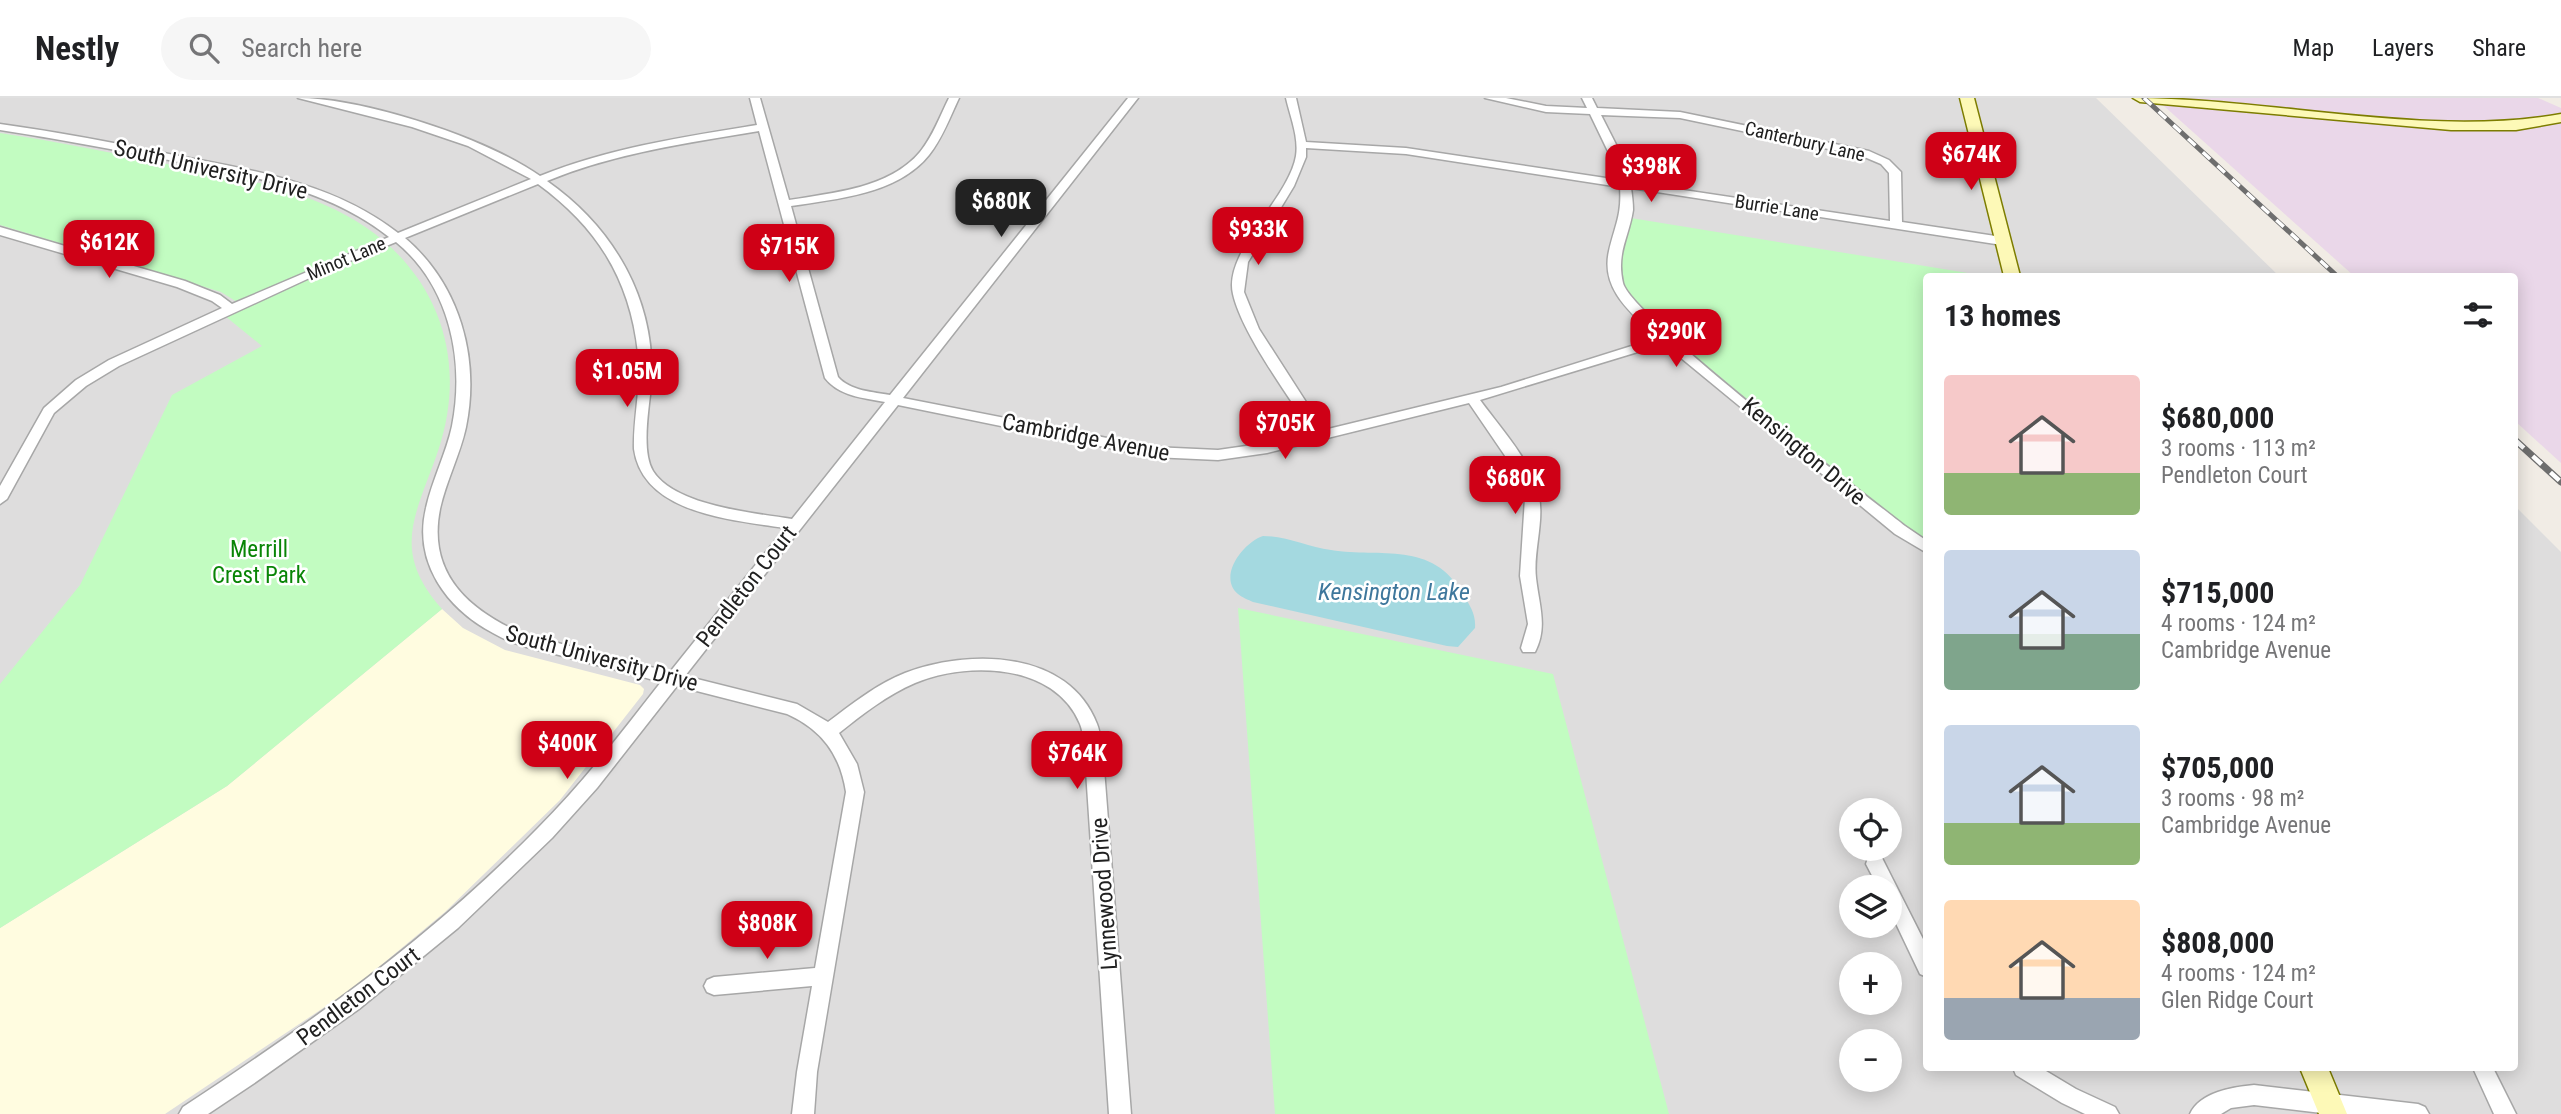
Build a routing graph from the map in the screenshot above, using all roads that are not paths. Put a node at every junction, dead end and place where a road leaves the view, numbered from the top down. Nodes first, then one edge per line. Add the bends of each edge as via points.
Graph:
1 (303, 98) edge
2 (755, 98) edge
3 (954, 98) edge
4 (1133, 98) edge
5 (1291, 98) edge
6 (1490, 98) edge
7 (1966, 98) edge
8 (2140, 98) edge
9 (1589, 104) edge
10 (2561, 118) edge
11 (0, 127) edge
12 (762, 127) junction
13 (1302, 145) junction
14 (540, 179) junction
15 (1626, 184) junction
16 (784, 204) junction
17 (1896, 225) junction
18 (0, 231) edge
19 (396, 237) junction
20 (2001, 241) junction
21 (2011, 273) edge
22 (230, 308) junction
23 (1666, 339) junction
24 (1472, 398) junction
25 (894, 400) junction
26 (1320, 435) junction
27 (0, 499) edge
28 (794, 524) junction
29 (1923, 545) edge
30 (1529, 648) dead end
31 (673, 678) junction
32 (829, 731) junction
33 (1875, 864) dead end
34 (1881, 875) edge
35 (1902, 916) edge
36 (1923, 960) edge
37 (823, 976) junction
38 (714, 986) dead end
39 (2028, 1071) edge
40 (2315, 1071) edge
41 (2484, 1071) edge
42 (213, 1108) edge
43 (2331, 1108) edge
44 (190, 1114) edge
45 (803, 1114) edge
46 (1120, 1114) edge
47 (2108, 1114) edge
48 (2201, 1114) edge
49 (2418, 1114) edge
50 (2505, 1114) edge

1 - 14 street via 432,127 495,153
2 - 12 street, Cambridge Avenue
3 - 16 street via 926,152 898,174 858,190
4 - 25 street, Pendleton Court
5 - 13 street
6 - 9 street, Canterbury Lane via 1532,107
7 - 20 street
8 - 10 street via 2451,126 2516,125
9 - 15 street, Kensington Drive via 1616,153
9 - 17 street, Canterbury Lane via 1704,118 1876,157 1895,172
11 - 19 street, South University Drive via 283,182 361,213
12 - 14 street, Minot Lane via 621,152
12 - 16 street, Cambridge Avenue
13 - 15 street, Burrie Lane via 1406,151
13 - 26 street via 1288,186 1242,262 1238,292 1253,329
14 - 19 street, Minot Lane
14 - 28 street via 603,237 633,295 645,352 647,388 639,449 647,474 686,501
15 - 17 street, Burrie Lane
15 - 23 street, Kensington Drive via 1627,209 1614,255 1614,274 1626,301
16 - 25 street, Cambridge Avenue via 832,379 846,390
17 - 20 street, Burrie Lane
18 - 22 street via 181,284
19 - 22 street, Minot Lane
19 - 31 street, South University Drive via 440,285 464,354 460,423 430,518 430,546 442,580 467,610 506,634
20 - 21 street
22 - 27 street, Minot Lane via 114,363 64,396 41,422
23 - 24 street, Cambridge Avenue via 1570,372
23 - 29 street, Kensington Drive
24 - 26 street, Cambridge Avenue
24 - 30 street via 1519,464 1532,498 1528,576 1536,624
25 - 26 street, Cambridge Avenue via 1176,455 1234,453
25 - 28 street, Pendleton Court
28 - 31 street, Pendleton Court
31 - 32 street, South University Drive via 791,709
31 - 42 street, Pendleton Court via 547,833 464,915
32 - 37 street, South University Drive via 850,763 855,792
32 - 46 street, Lynnewood Drive via 910,678 968,664 1025,670 1073,699 1086,718 1094,756
33 - 34 street
35 - 36 street
37 - 38 street
37 - 45 street, South University Drive
39 - 47 street
40 - 43 street
41 - 50 street
42 - 44 street, Pendleton Court
43 - 48 street via 2274,1096 2240,1096
43 - 49 street

